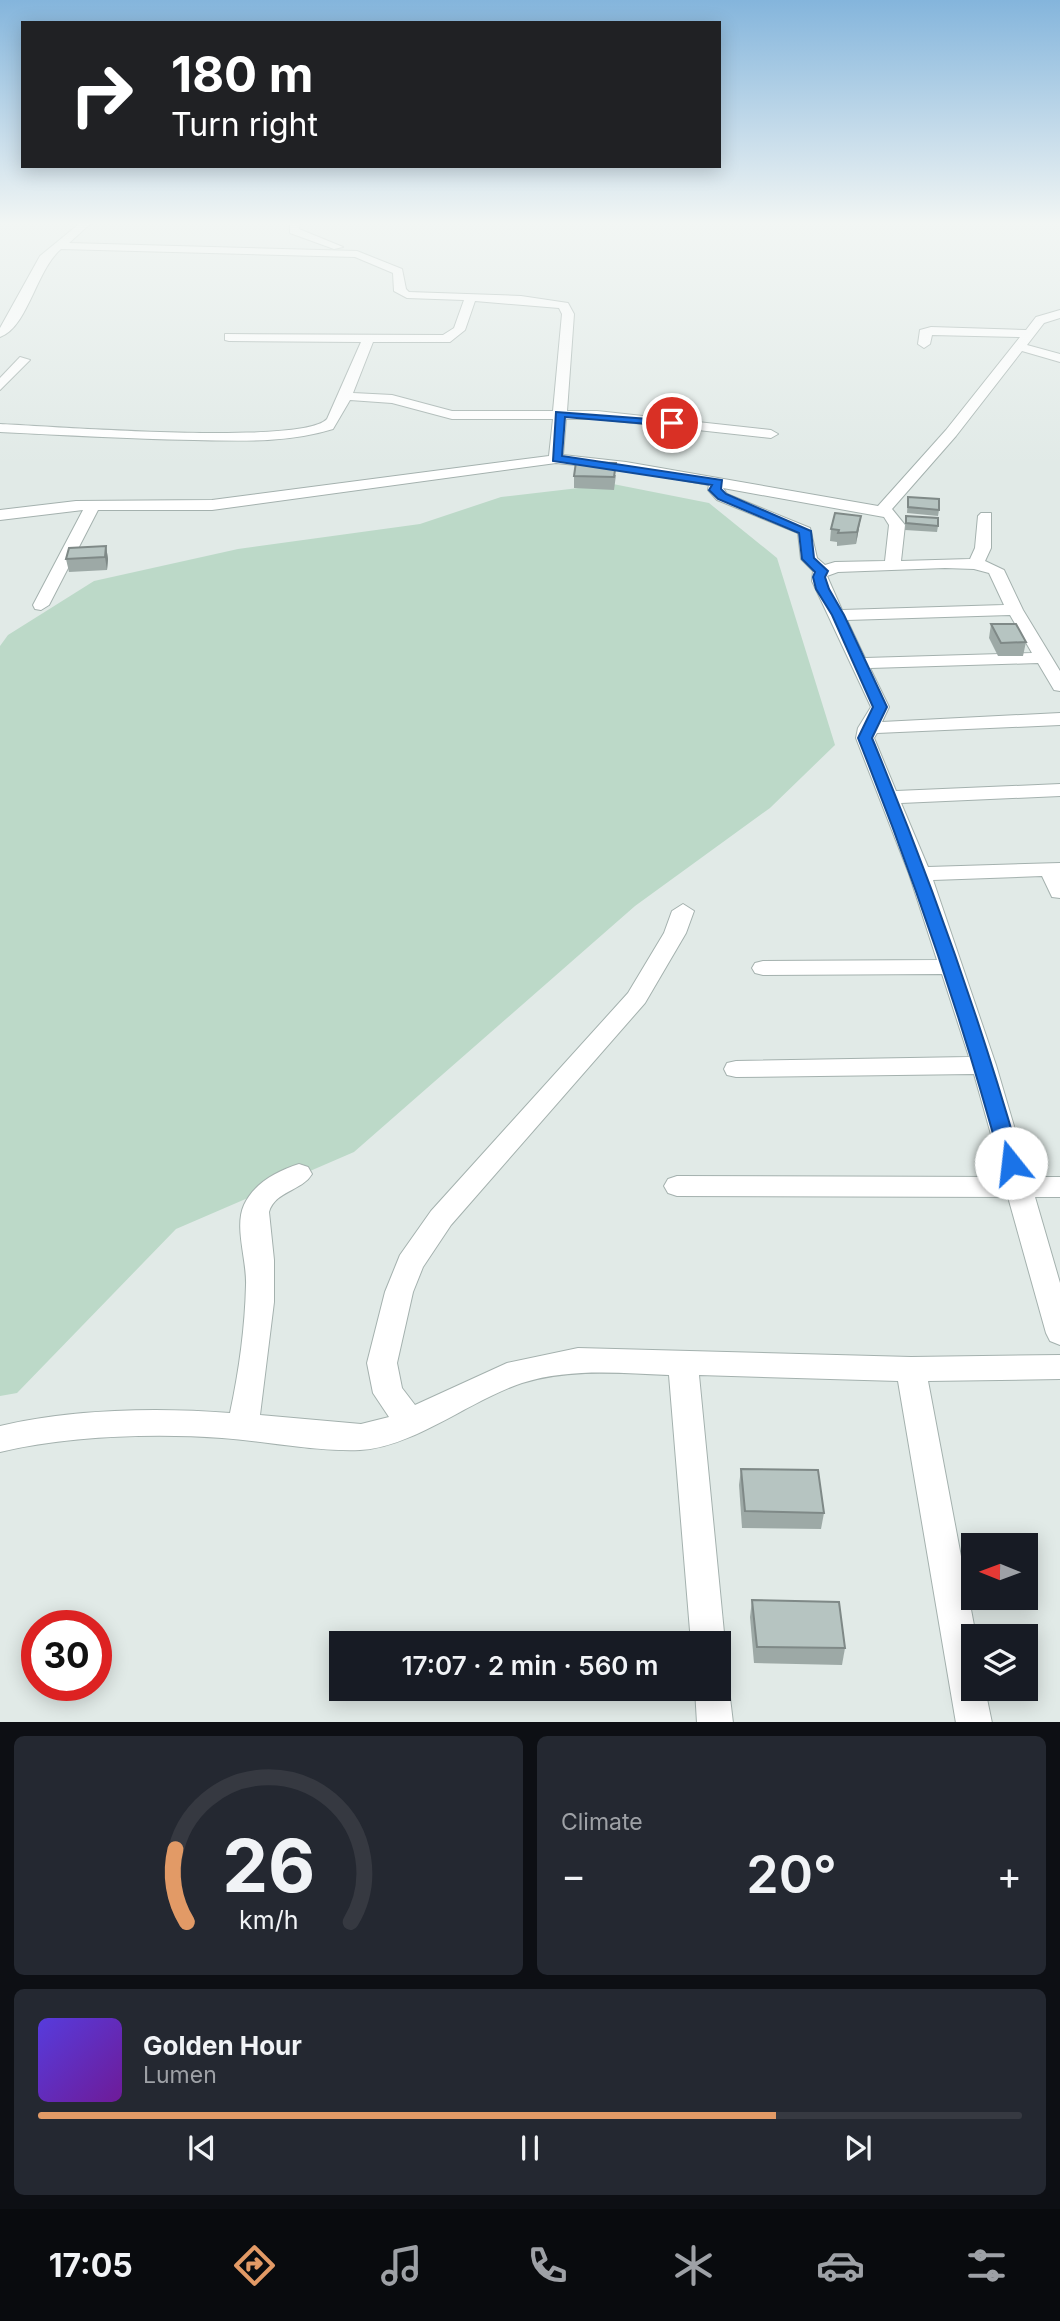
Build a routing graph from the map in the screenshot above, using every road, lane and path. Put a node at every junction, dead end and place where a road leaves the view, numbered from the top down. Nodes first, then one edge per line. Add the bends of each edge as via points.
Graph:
1 (20, 304) edge
2 (468, 304) edge
3 (555, 304) edge
4 (1060, 314) edge
5 (0, 333) edge
6 (1030, 334) junction
7 (229, 337) dead end
8 (368, 340) junction
9 (924, 344) dead end
10 (1020, 347) junction
11 (1060, 358) edge
12 (23, 360) dead end
13 (0, 386) edge
14 (344, 396) junction
15 (560, 414) junction
16 (0, 428) edge
17 (771, 434) dead end
18 (556, 459) junction
19 (718, 482) junction
20 (93, 506) junction
21 (883, 510) junction
22 (1, 516) edge
23 (986, 516) dead end
24 (976, 564) junction
25 (892, 566) junction
26 (822, 571) junction
27 (41, 606) dead end
28 (1015, 610) junction
29 (838, 615) junction
30 (1044, 658) junction
31 (861, 663) junction
32 (1060, 686) edge
33 (1060, 719) edge
34 (867, 728) junction
35 (1060, 790) edge
36 (891, 797) junction
37 (1055, 869) edge
38 (920, 874) junction
39 (1060, 892) edge
40 (683, 911) dead end
41 (951, 967) junction
42 (763, 968) dead end
43 (984, 1065) junction
44 (736, 1069) dead end
45 (299, 1174) dead end
46 (677, 1186) dead end
47 (1060, 1187) edge
48 (1018, 1188) junction
49 (1060, 1333) edge
50 (683, 1361) junction
51 (1060, 1367) edge
52 (911, 1369) junction
53 (410, 1421) junction
54 (243, 1427) junction
55 (0, 1439) edge
56 (707, 1631) edge
57 (713, 1701) edge
58 (715, 1722) edge
59 (974, 1722) edge

1 - 5 street via 9,327
2 - 8 street via 452,337
3 - 15 street via 567,308
4 - 6 street via 1040,320
6 - 9 street via 931,331 924,334
6 - 10 street
7 - 8 street
8 - 14 street
10 - 11 street
10 - 21 street
12 - 13 street
14 - 15 street via 392,399 452,415
14 - 16 street via 325,428 285,436
15 - 17 street
15 - 18 street
18 - 19 street
18 - 20 street via 212,505
19 - 21 street
19 - 26 street via 715,490 722,497 805,531 808,559
20 - 22 street
20 - 27 street
21 - 25 street via 897,525
23 - 24 street via 983,548
24 - 25 street
24 - 28 street via 1000,574
25 - 26 street
26 - 29 street via 820,581
28 - 29 street
28 - 30 street
29 - 31 street
30 - 31 street
30 - 32 street
31 - 34 street via 880,707
33 - 34 street
34 - 36 street via 867,745
35 - 36 street
36 - 38 street
37 - 38 street
37 - 39 street
38 - 41 street
40 - 53 street via 636,998 441,1218 410,1263 382,1363 388,1393
41 - 42 street
41 - 43 street
43 - 44 street
43 - 48 street
45 - 54 street via 262,1197 255,1213 260,1260 255,1368
46 - 48 street
47 - 48 street
48 - 49 street
50 - 52 street
50 - 53 street via 578,1360 546,1365 517,1372
50 - 56 street
51 - 52 street
52 - 59 street
53 - 54 street via 361,1437
54 - 55 street via 151,1423
57 - 58 street

